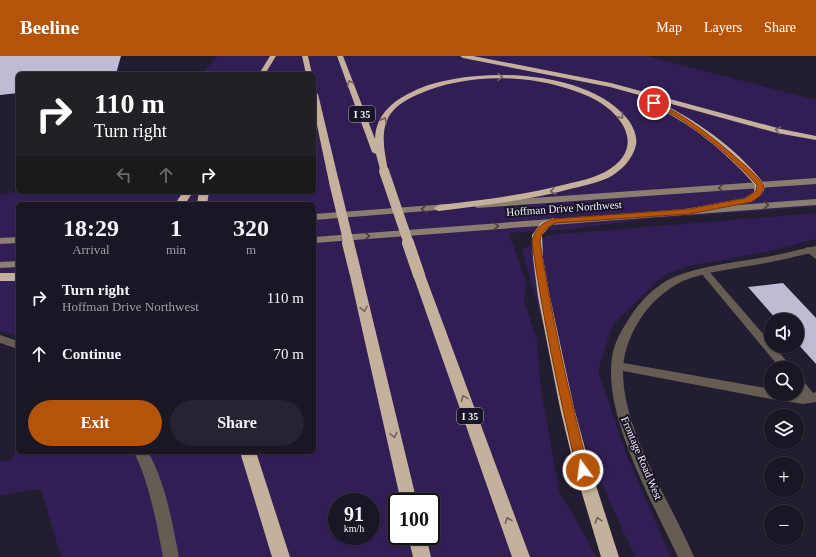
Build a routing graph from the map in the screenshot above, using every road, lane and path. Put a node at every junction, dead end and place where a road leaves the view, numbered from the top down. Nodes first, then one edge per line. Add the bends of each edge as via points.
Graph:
1 (273, 56) edge
2 (305, 56) edge
3 (340, 56) edge
4 (463, 56) edge
5 (263, 72) edge
6 (309, 72) edge
7 (557, 74) junction
8 (316, 103) edge
9 (816, 138) edge
10 (384, 172) junction
11 (816, 181) edge
12 (760, 185) junction
13 (816, 202) edge
14 (439, 208) junction
15 (689, 211) junction
16 (316, 217) edge
17 (553, 221) junction
18 (16, 240) edge
19 (316, 240) edge
20 (0, 241) edge
21 (813, 252) edge
22 (16, 264) edge
23 (0, 265) edge
24 (704, 271) junction
25 (0, 277) edge
26 (16, 277) edge
27 (0, 339) edge
28 (16, 345) edge
29 (780, 361) edge
30 (618, 366) junction
31 (804, 388) edge
32 (764, 393) edge
33 (814, 398) edge
34 (804, 399) edge
35 (142, 454) edge
36 (249, 454) edge
37 (407, 493) edge
38 (419, 545) edge
39 (171, 557) edge
40 (281, 557) edge
41 (422, 557) edge
42 (521, 557) edge
43 (610, 557) edge
44 (686, 557) edge

1 - 5 highway
2 - 6 highway
10 -> 3 highway, I 35
4 - 7 highway
9 -> 7 highway via 780,131 611,85
7 - 12 highway via 627,93 676,113 701,130 749,172
8 -> 37 highway, bridge
10 -> 14 highway via 379,136 388,111 416,92 457,80 514,78 578,90 593,95 615,109 624,118 633,135 629,155 622,165 609,174 559,190
42 -> 10 highway, I 35, bridge
11 - 12 main road, Hoffman Drive Northwest
12 -> 14 main road, Hoffman Drive Northwest
12 - 15 highway via 760,191 748,200
15 -> 13 main road, Hoffman Drive Northwest
14 -> 16 main road, Hoffman Drive Northwest
15 - 17 main road, Hoffman Drive Northwest
19 -> 17 main road, Hoffman Drive Northwest
43 -> 17 highway via 567,408 544,298 537,235 544,225
18 - 20 main road
21 - 24 street, Frontage Road West
22 - 23 main road
24 - 29 lane
24 - 30 street, Frontage Road West via 678,280 648,301 625,334
25 - 26 highway
27 - 28 street
30 - 32 lane
30 - 44 street, Frontage Road West via 620,404 629,433
31 - 33 lane
33 - 34 lane
35 - 39 street via 147,461 158,499
36 - 40 highway
38 - 41 highway

